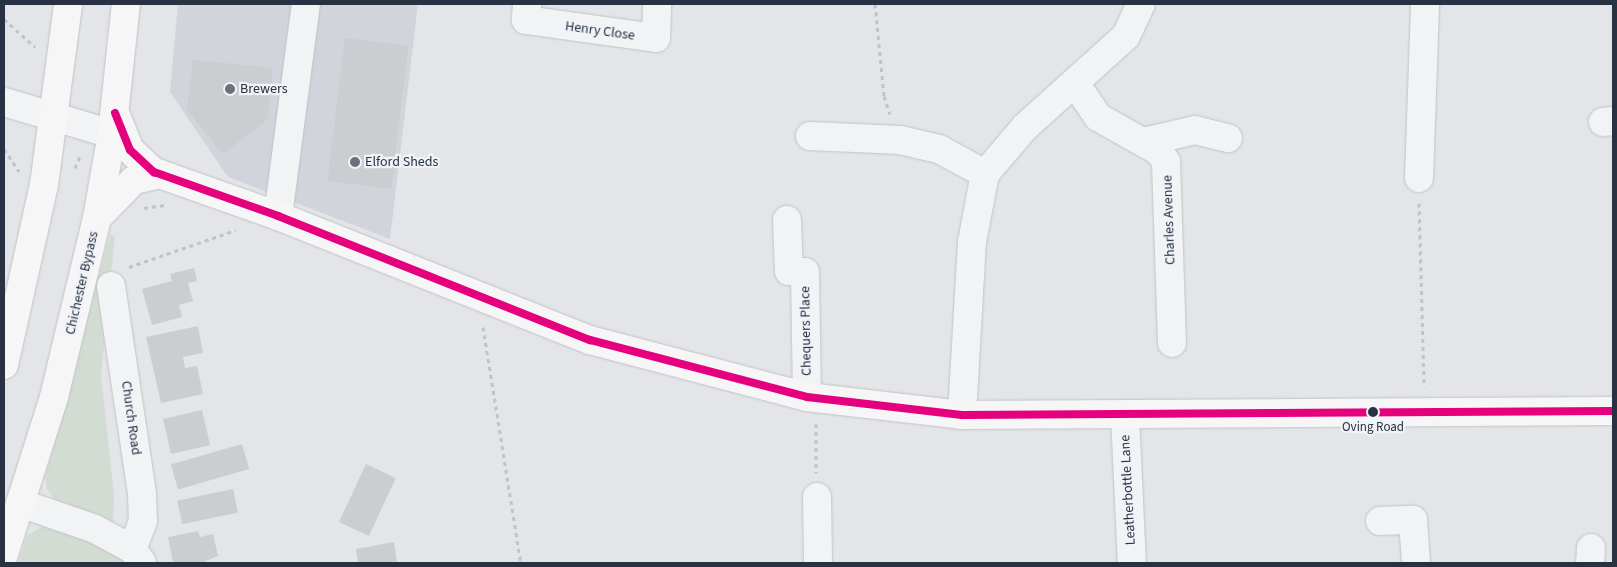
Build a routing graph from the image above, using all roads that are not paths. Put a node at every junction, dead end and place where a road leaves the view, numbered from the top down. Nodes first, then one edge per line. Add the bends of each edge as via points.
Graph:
1 (68, 4) edge
2 (126, 4) edge
3 (306, 4) edge
4 (527, 4) edge
5 (658, 4) edge
6 (1141, 4) edge
7 (1424, 4) edge
8 (1075, 83) junction
9 (4, 102) edge
10 (55, 117) junction
11 (113, 123) junction
12 (810, 136) dead end
13 (1228, 138) dead end
14 (1144, 142) junction
15 (160, 174) junction
16 (985, 174) junction
17 (1419, 178) road end
18 (278, 216) junction
19 (97, 218) junction
20 (787, 220) dead end
21 (117, 277) road end
22 (1172, 343) dead end
23 (4, 365) edge
24 (811, 398) junction
25 (1613, 411) edge
26 (962, 415) junction
27 (1125, 416) junction
28 (817, 497) road end
29 (20, 503) junction
30 (1380, 521) dead end
31 (4, 554) edge
32 (137, 556) edge
33 (818, 563) edge
34 (1132, 563) edge
35 (1416, 563) edge

1 - 10 main road
2 - 11 main road, Chichester Bypass
3 - 18 street
4 - 5 street, Henry Close via 526,20 656,38
6 - 8 street via 1126,36
7 - 17 street
8 - 14 street, Charles Avenue via 1098,117
8 - 16 street via 1025,127
9 - 10 street
10 - 11 street
10 - 23 main road via 40,207
11 - 15 main road via 137,160
11 - 19 main road, Chichester Bypass
12 - 16 street via 900,140 939,149
13 - 14 street via 1194,130
14 - 22 street, Charles Avenue via 1160,152 1169,176
15 - 18 main road
15 - 19 main road via 134,180
16 - 26 street via 972,242
18 - 24 main road via 478,299 633,354
19 - 29 main road, Chichester Bypass via 54,397
20 - 24 street, Chequers Place via 789,271 805,272
21 - 32 street, Church Road via 142,494 143,521
24 - 26 main road
25 - 27 main road
26 - 27 main road
27 - 34 street, Leatherbottle Lane
28 - 33 street
29 - 31 main road, Chichester Bypass
29 - 32 street, Church Road via 95,529
30 - 35 street via 1413,520

